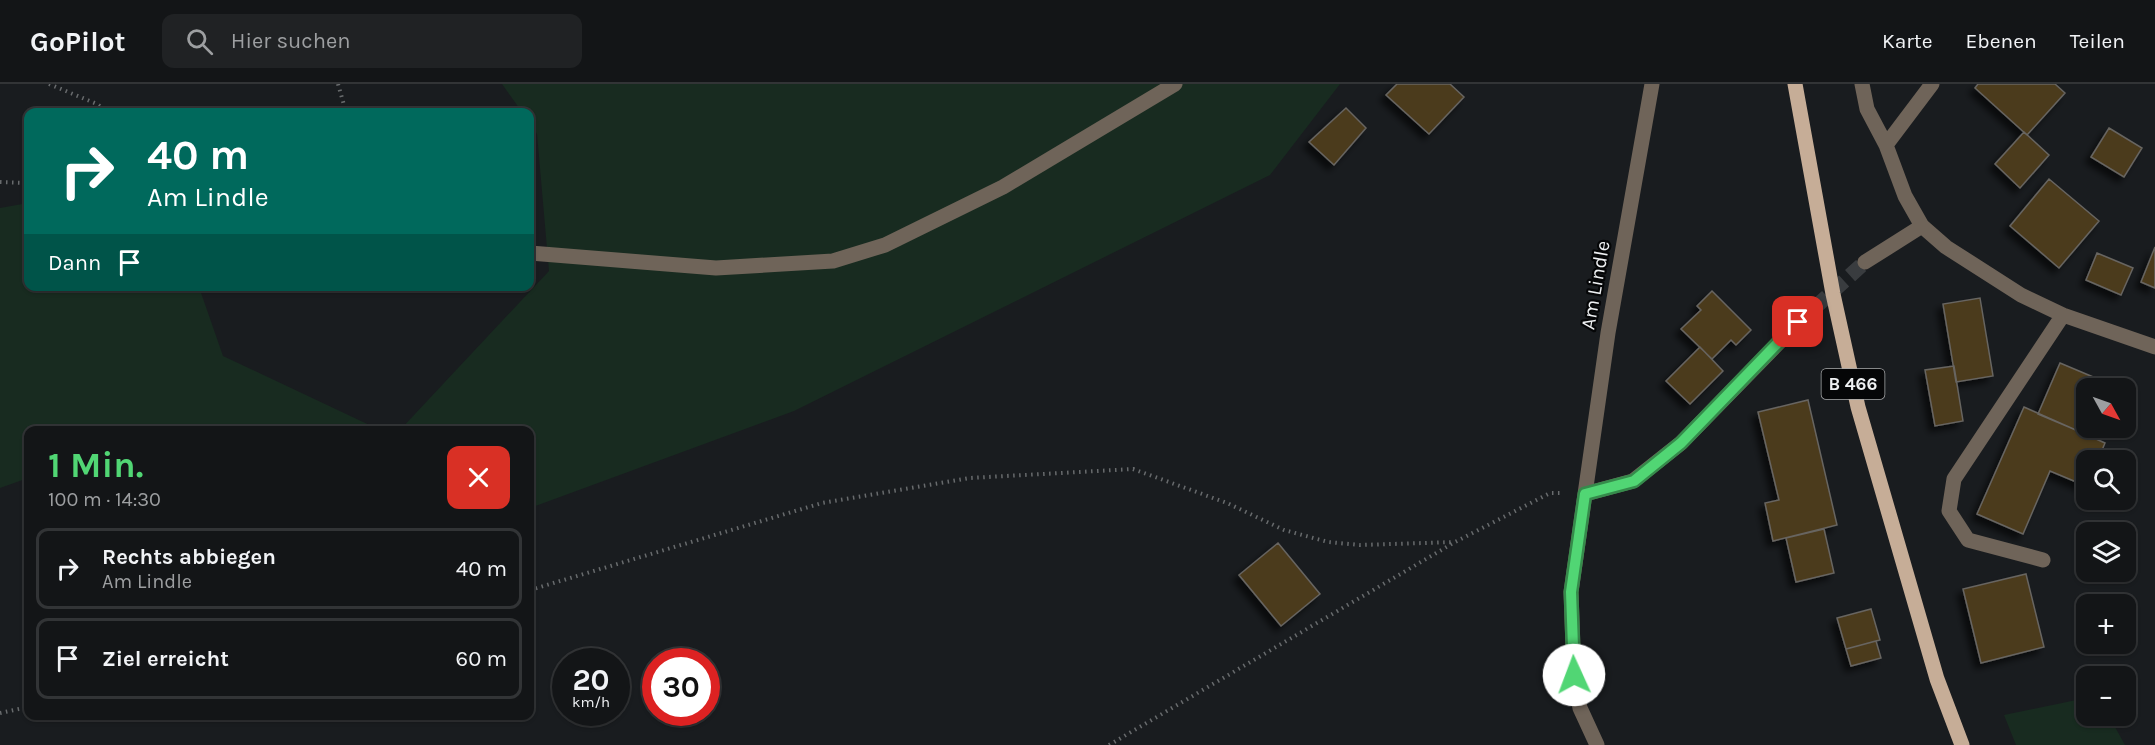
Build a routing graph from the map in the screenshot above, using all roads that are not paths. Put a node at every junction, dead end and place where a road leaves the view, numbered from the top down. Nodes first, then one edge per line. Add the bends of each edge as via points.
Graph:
1 (1175, 84) edge
2 (1652, 84) edge
3 (1795, 84) edge
4 (1862, 84) edge
5 (1932, 84) edge
6 (1886, 145) junction
7 (1922, 226) junction
8 (534, 253) edge
9 (1865, 262) tunnel mouth
10 (2063, 315) junction
11 (1798, 322) tunnel mouth
12 (2155, 347) edge
13 (1585, 494) junction
14 (2043, 560) dead end
15 (1598, 745) edge
16 (1962, 745) edge

1 - 8 street via 1003,188 885,245 832,261 716,268
2 - 13 street, Am Lindle via 1608,333
3 - 16 main road, B 466 via 1858,407 1937,678
4 - 6 street via 1867,109
5 - 6 street
6 - 7 street via 1905,196
7 - 9 street
7 - 10 street via 1946,248 2021,295
10 - 12 street
10 - 14 street via 1954,479 1949,511 1968,540
11 - 13 street via 1673,449 1634,481
13 - 15 street, Am Lindle via 1571,592 1574,675 1580,708

